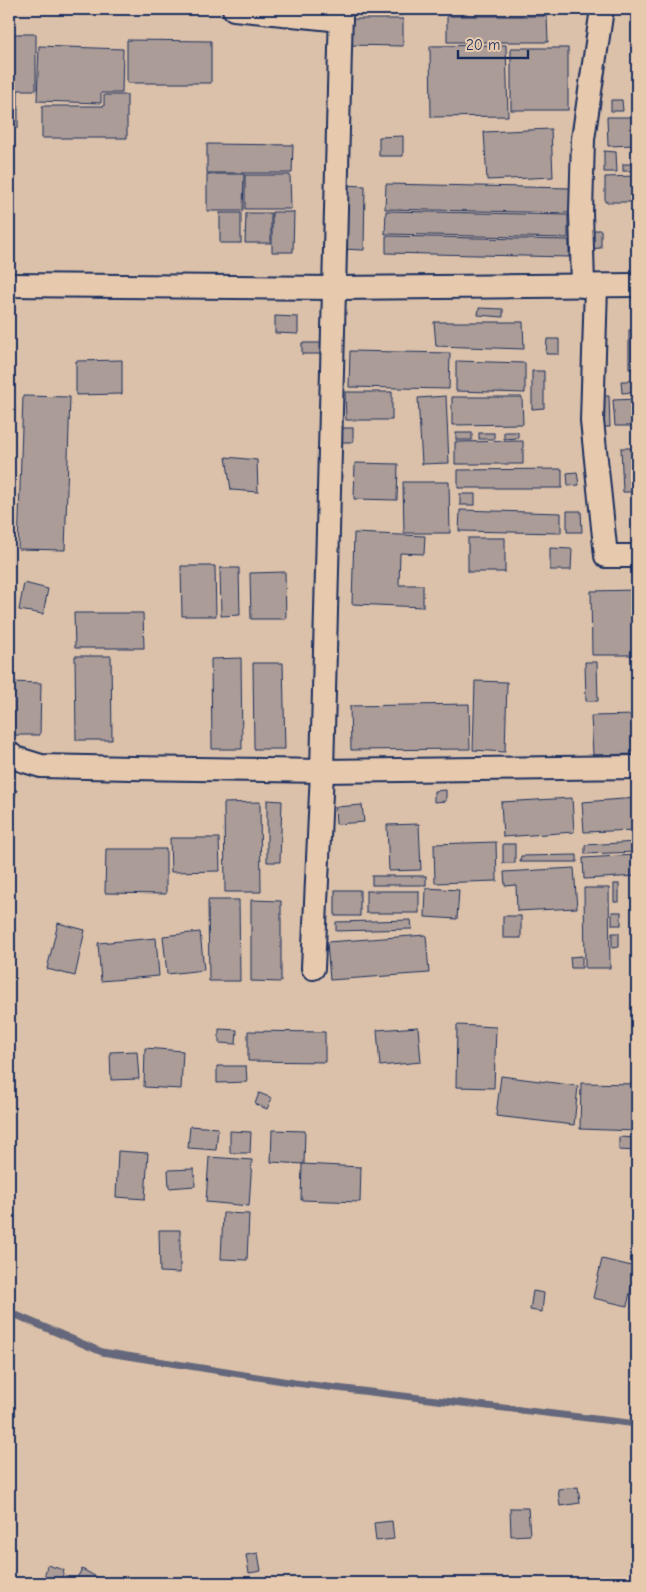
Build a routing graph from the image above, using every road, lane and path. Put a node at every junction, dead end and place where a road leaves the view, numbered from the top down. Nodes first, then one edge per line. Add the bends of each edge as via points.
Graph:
1 (234, 9) edge
2 (602, 9) edge
3 (341, 15) edge
4 (9, 285) edge
5 (637, 285) edge
6 (589, 286) junction
7 (335, 288) junction
8 (637, 556) edge
9 (9, 752) edge
10 (637, 767) edge
11 (322, 771) junction
12 (313, 968) dead end

1 - 3 street
2 - 6 street via 583,139 581,212
3 - 7 street
4 - 7 street
5 - 6 street
6 - 7 street
6 - 8 street via 592,421 606,556
7 - 11 street
9 - 11 street via 15,758 41,766
10 - 11 street
11 - 12 street

